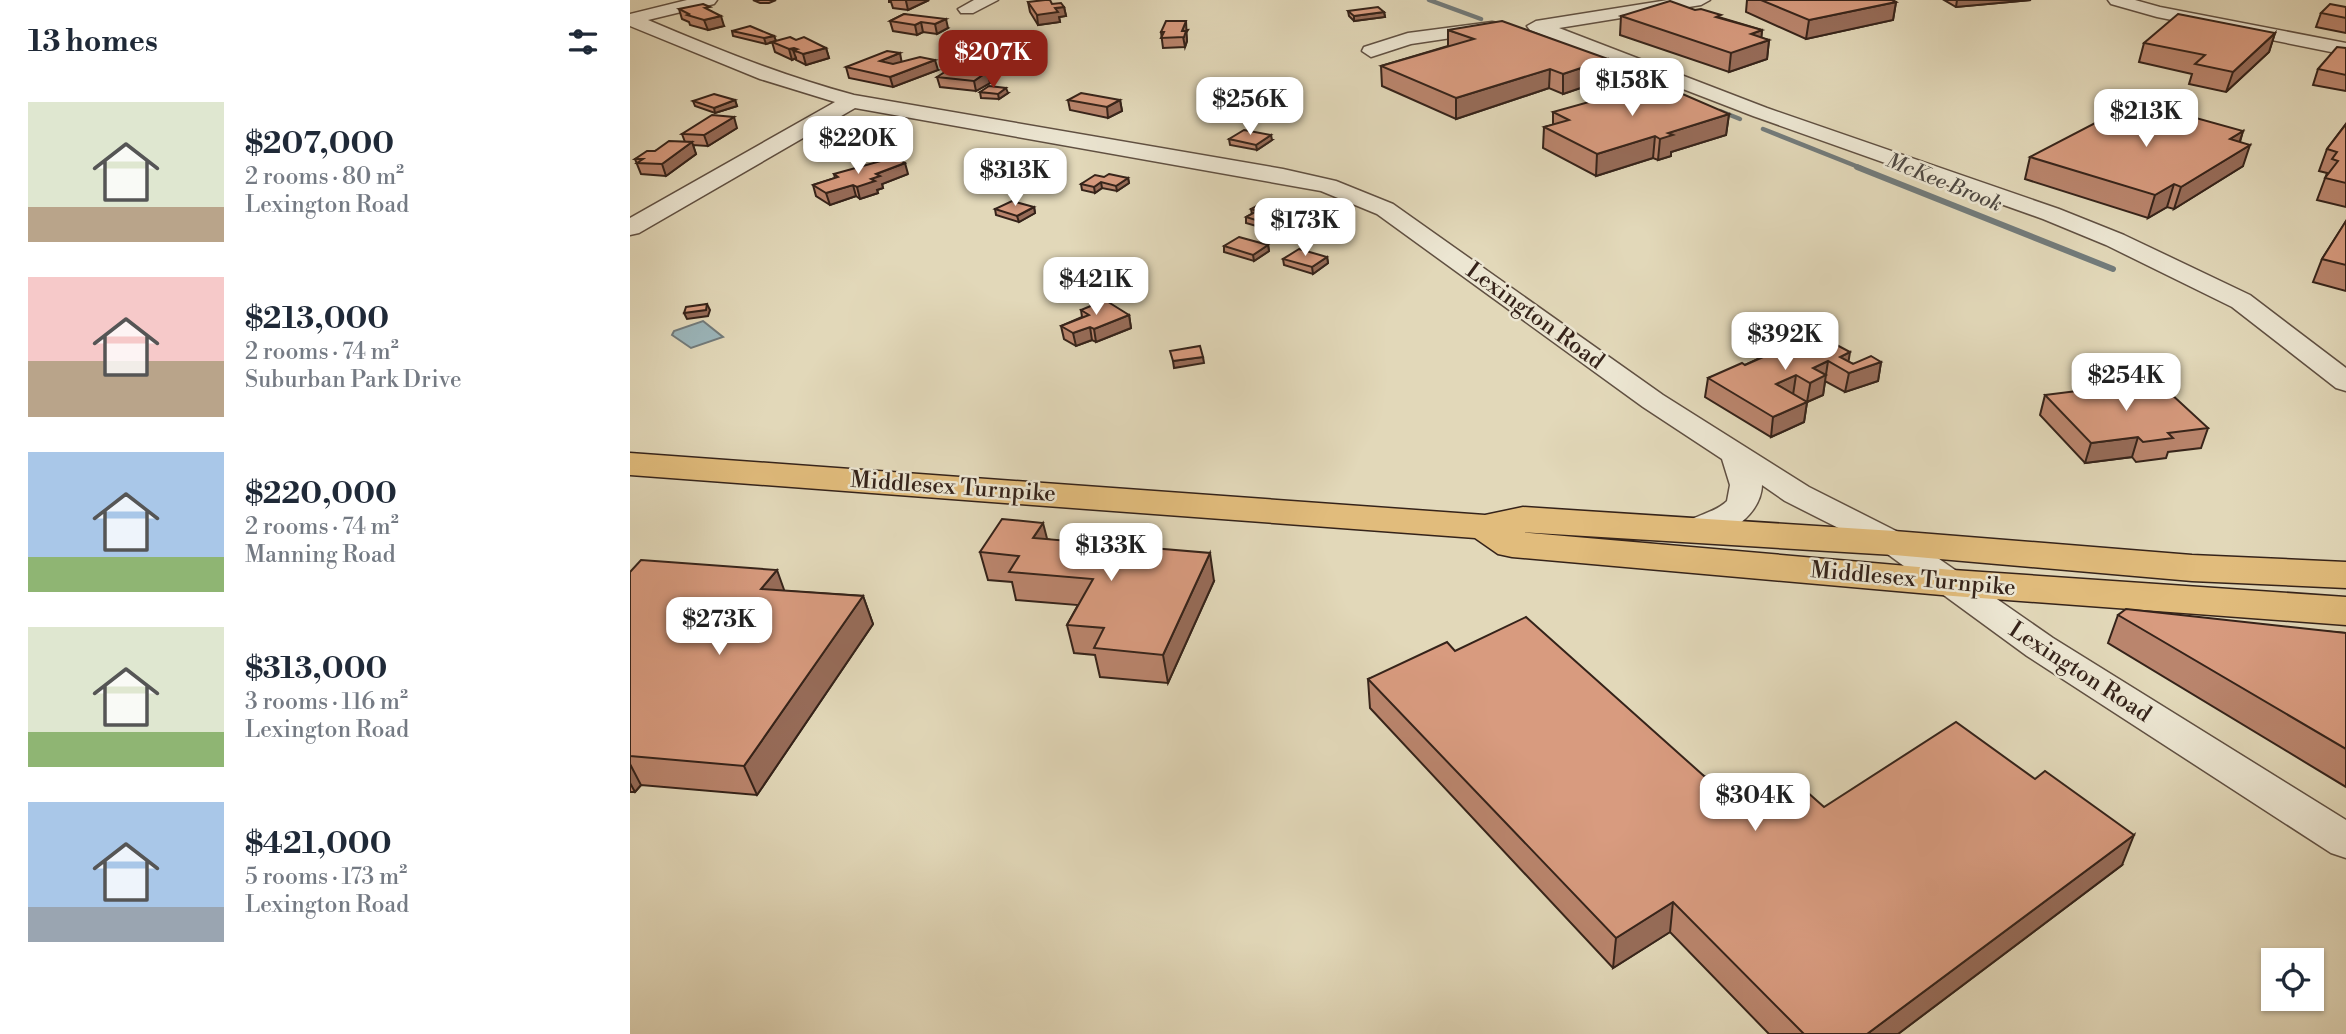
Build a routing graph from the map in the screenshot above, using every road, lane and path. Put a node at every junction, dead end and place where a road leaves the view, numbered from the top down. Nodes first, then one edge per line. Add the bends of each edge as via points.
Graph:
1 (708, 0) edge
2 (989, 0) edge
3 (1701, 0) edge
4 (2117, 0) edge
5 (967, 9) dead end
6 (631, 19) edge
7 (1523, 25) junction
8 (2346, 49) edge
9 (1371, 51) dead end
10 (852, 101) junction
11 (630, 228) edge
12 (2185, 272) junction
13 (2346, 382) edge
14 (2346, 408) edge
15 (1735, 453) junction
16 (630, 464) edge
17 (1485, 527) junction
18 (1694, 531) junction
19 (1894, 543) junction
20 (2346, 575) edge
21 (1953, 583) junction
22 (2346, 611) edge
23 (2346, 841) edge

1 - 6 street
2 - 5 street
3 - 7 street
4 - 8 street
6 - 10 street, Lexington Road via 781,81
7 - 9 street via 1408,38
7 - 12 street via 2051,214
10 - 11 street
10 - 15 street, Lexington Road via 1283,176 1357,196 1406,223 1653,401
12 - 13 street via 2241,301
12 - 14 street
15 - 18 street via 1746,476 1746,496 1737,511
15 - 19 street, Lexington Road via 1797,494
16 - 17 main road, Middlesex Turnpike
17 - 18 main road, Middlesex Turnpike via 1523,519
17 - 21 main road, Middlesex Turnpike via 1513,545
18 - 19 main road, Middlesex Turnpike
19 - 20 main road, Middlesex Turnpike via 2179,567
19 - 21 street, Lexington Road
21 - 22 main road, Middlesex Turnpike
21 - 23 street, Lexington Road via 2040,647

